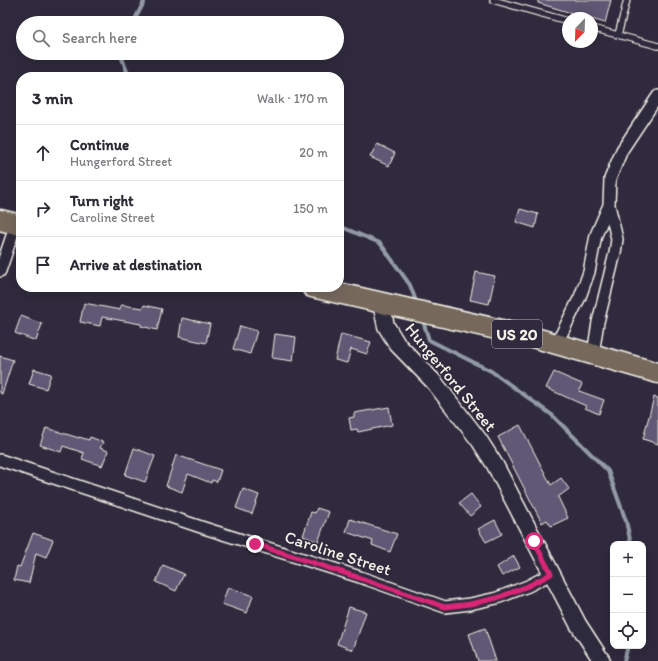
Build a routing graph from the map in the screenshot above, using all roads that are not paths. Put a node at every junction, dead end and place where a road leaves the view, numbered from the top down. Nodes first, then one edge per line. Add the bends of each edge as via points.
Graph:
1 (492, 0) edge
2 (627, 0) edge
3 (562, 19) edge
4 (598, 30) edge
5 (618, 35) junction
6 (658, 46) edge
7 (658, 96) edge
8 (609, 205) junction
9 (12, 223) edge
10 (0, 271) edge
11 (335, 292) edge
12 (389, 304) junction
13 (557, 343) junction
14 (593, 354) junction
15 (658, 372) edge
16 (0, 460) edge
17 (551, 574) junction
18 (602, 661) edge

1 - 3 lane
2 - 5 lane
4 - 5 lane
5 - 6 lane
7 - 8 street via 622,150 610,179
8 - 13 street via 596,235 580,297
8 - 14 street via 617,239
9 - 10 street
11 - 12 highway, US 20
12 - 13 highway, US 20
12 - 17 street, Hungerford Street via 386,326 397,344 439,388 479,440 495,465
13 - 14 highway, US 20
14 - 15 highway, US 20
16 - 17 street, Caroline Street via 445,607 497,598
17 - 18 street, Hungerford Street

